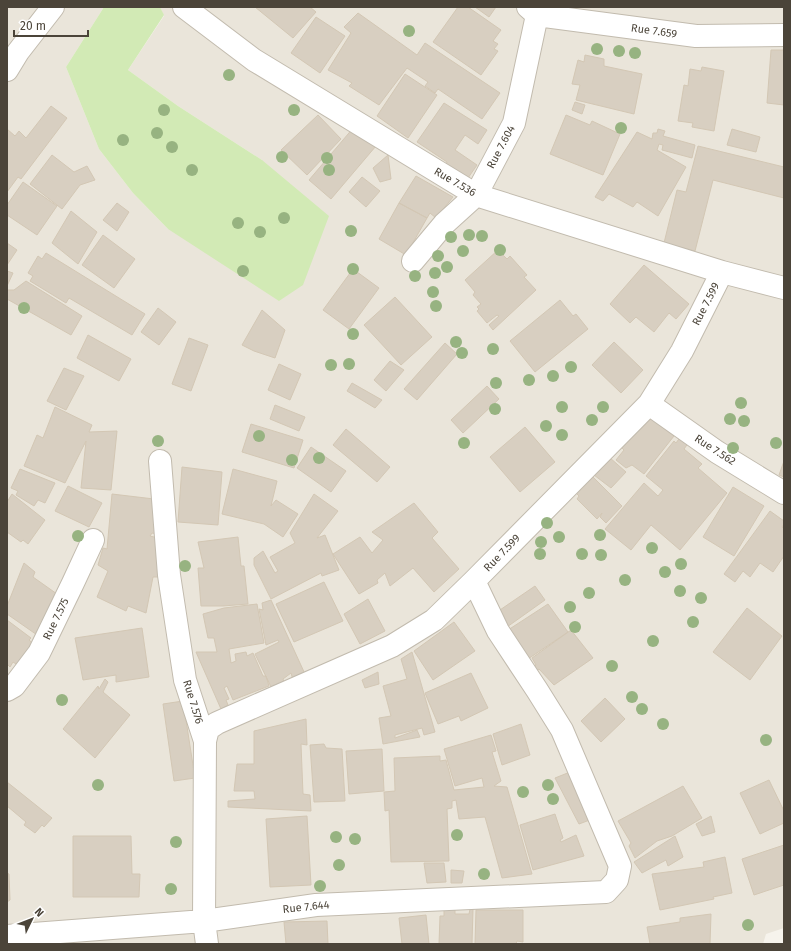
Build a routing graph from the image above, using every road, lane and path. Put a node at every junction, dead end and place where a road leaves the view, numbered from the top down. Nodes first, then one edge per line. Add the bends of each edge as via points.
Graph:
1 (53, 7) edge
2 (184, 7) edge
3 (534, 10) edge
4 (784, 35) edge
5 (7, 70) edge
6 (476, 195) junction
7 (413, 261) dead end
8 (722, 272) junction
9 (784, 288) edge
10 (649, 404) junction
11 (160, 461) dead end
12 (784, 493) edge
13 (93, 540) dead end
14 (474, 581) junction
15 (7, 690) edge
16 (205, 741) junction
17 (204, 921) junction
18 (7, 936) edge
19 (207, 944) edge

1 - 5 street
2 - 6 street, Rue 7.536 via 254,60
3 - 4 street, Rue 7.659 via 696,36
3 - 6 street, Rue 7.604 via 514,123
6 - 7 street, Rue 7.604 via 444,224
6 - 8 street, Rue 7.536
8 - 9 street, Rue 7.536
8 - 10 street, Rue 7.599 via 682,351
10 - 12 street, Rue 7.562 via 717,452
10 - 14 street, Rue 7.599
11 - 16 street, Rue 7.576 via 169,575 185,680
13 - 15 street, Rue 7.575 via 39,653 14,686
14 - 16 street, Rue 7.599 via 434,620 392,646 217,723 208,729
14 - 17 street, Rue 7.644 via 498,631 562,730 620,866 617,880 606,892 316,905
16 - 17 street, Rue 7.576
17 - 18 street, Rue 7.644
17 - 19 street, Rue 7.576

